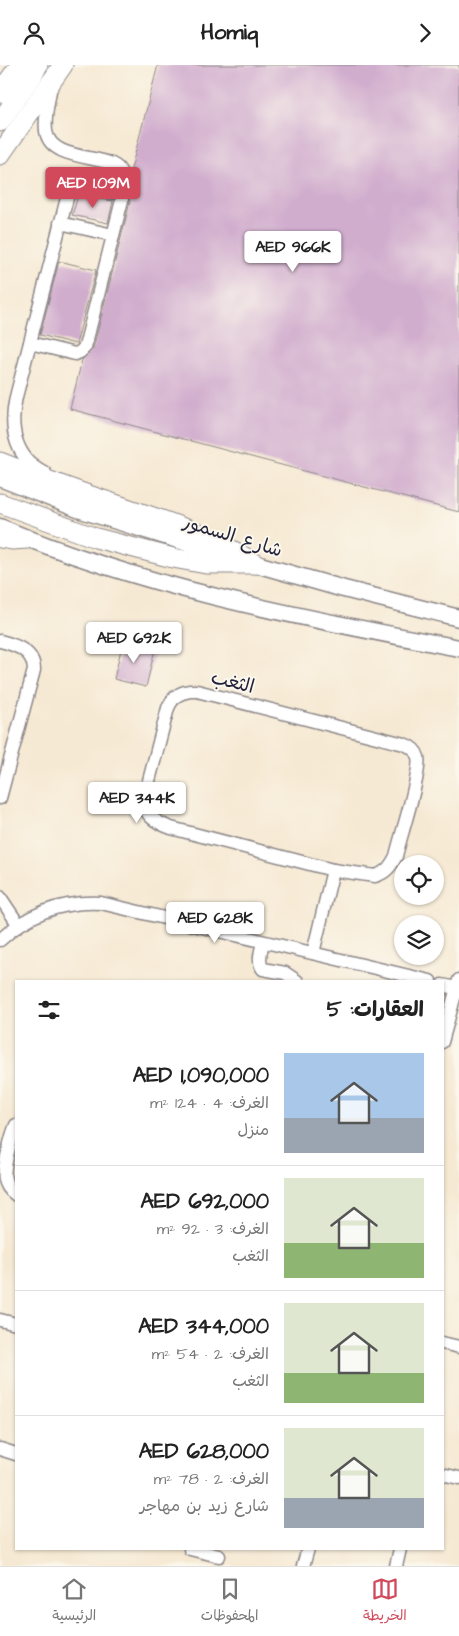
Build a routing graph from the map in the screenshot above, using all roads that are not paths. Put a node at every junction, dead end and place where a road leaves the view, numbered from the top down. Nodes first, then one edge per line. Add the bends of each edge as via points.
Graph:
1 (20, 65) edge
2 (38, 65) edge
3 (63, 65) edge
4 (52, 81) junction
5 (0, 93) edge
6 (0, 123) edge
7 (0, 155) edge
8 (118, 190) junction
9 (60, 223) junction
10 (113, 235) junction
11 (30, 343) junction
12 (0, 462) edge
13 (0, 479) edge
14 (63, 486) junction
15 (0, 503) edge
16 (0, 527) edge
17 (0, 538) edge
18 (27, 539) junction
19 (256, 564) junction
20 (459, 618) edge
21 (0, 641) edge
22 (459, 648) edge
23 (2, 784) edge
24 (0, 798) edge
25 (333, 869) junction
26 (0, 897) edge
27 (18, 924) junction
28 (0, 940) edge
29 (263, 942) junction
30 (313, 953) junction
31 (406, 978) edge
32 (296, 980) edge
33 (422, 980) edge
34 (458, 984) edge
35 (444, 985) edge
36 (444, 1036) edge
37 (15, 1127) edge
38 (15, 1194) edge
39 (0, 1320) edge
40 (15, 1324) edge
41 (444, 1343) edge
42 (459, 1347) edge
43 (0, 1449) edge
44 (15, 1453) edge
45 (444, 1474) edge
46 (459, 1478) edge
47 (194, 1550) edge
48 (308, 1550) edge
49 (400, 1550) edge
50 (219, 1557) edge
51 (303, 1566) edge
52 (396, 1566) edge

1 - 5 highway
2 - 6 highway
3 - 4 highway
4 - 7 highway
4 - 8 street via 46,133 52,144 70,154 112,164 121,173
8 - 9 street via 110,193 76,187 70,191
8 - 10 street via 122,200
9 - 10 street
9 - 11 street
10 - 11 street via 85,347 75,354
11 - 14 street via 13,410 17,445 29,462
12 - 14 highway
13 - 19 main road, شارع السمور via 70,506
14 - 19 highway via 193,531 229,547
15 - 19 highway via 96,538 173,558 206,564
16 - 18 main road
17 - 18 highway
18 - 22 main road via 157,582 288,615
19 - 20 main road, شارع السمور
21 - 23 street via 25,651 34,664 31,685
23 - 24 street
25 - 25 street, الثغب via 375,876 390,866 396,856 417,772 415,751 404,744 196,691 176,695 168,708 145,796 145,810 149,816 171,828
25 - 30 street
26 - 27 street
27 - 28 street
27 - 29 street via 52,908 76,903 101,903
29 - 30 street
29 - 32 street via 261,967 285,973
30 - 31 street
31 - 33 street
34 - 35 street
34 - 36 street
37 - 38 street via 3,1172 8,1187
39 - 40 street
41 - 42 street
43 - 44 street
45 - 46 street
47 - 50 street
48 - 51 street
49 - 52 street

